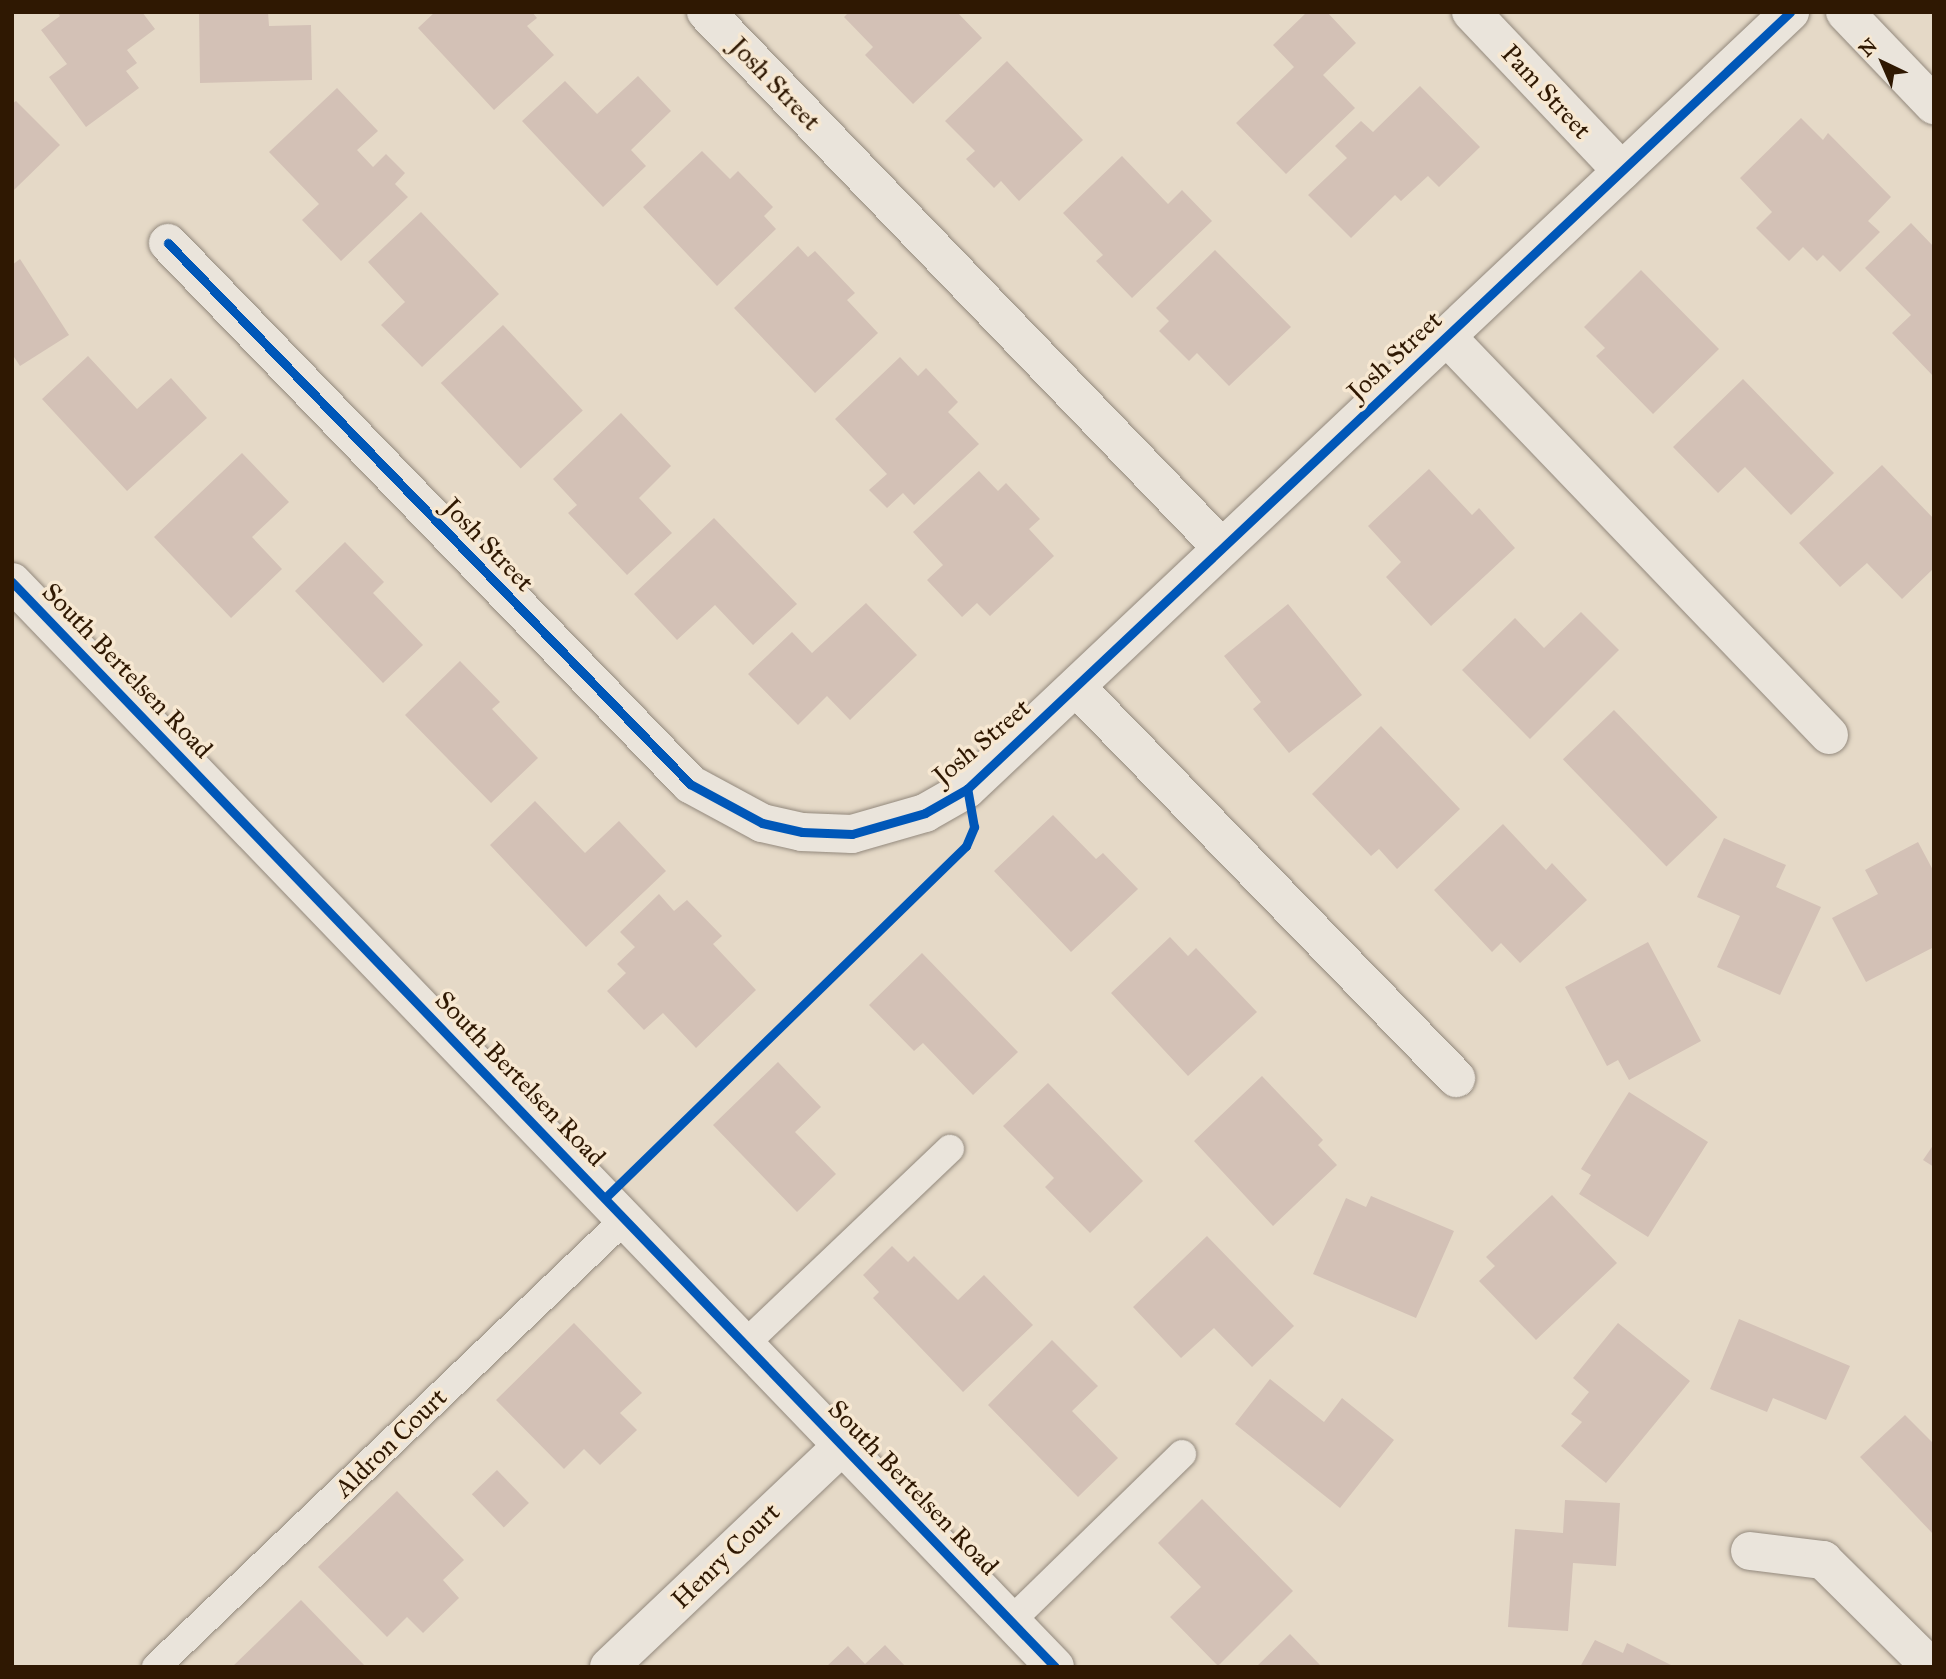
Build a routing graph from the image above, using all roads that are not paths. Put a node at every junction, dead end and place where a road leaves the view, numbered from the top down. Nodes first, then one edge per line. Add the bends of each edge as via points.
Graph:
1 (706, 12) edge
2 (1471, 12) edge
3 (1790, 12) edge
4 (1845, 12) edge
5 (1934, 105) edge
6 (1622, 172) junction
7 (168, 243) dead end
8 (1446, 336) junction
9 (1222, 548) junction
10 (12, 582) edge
11 (1077, 688) junction
12 (1829, 735) dead end
13 (1456, 1078) dead end
14 (950, 1149) dead end
15 (625, 1219) junction
16 (745, 1344) junction
17 (843, 1445) junction
18 (1182, 1454) dead end
19 (1750, 1551) dead end
20 (1011, 1621) junction
21 (156, 1667) edge
22 (609, 1667) edge
23 (1055, 1667) edge
24 (1931, 1667) edge

1 - 9 street, Josh Street
2 - 6 street, Pam Street
3 - 6 street, Josh Street
4 - 5 street
6 - 8 street, Josh Street
7 - 11 street, Josh Street via 690,784 727,808 762,823 802,832 852,834 894,825 967,789
8 - 9 street, Josh Street
8 - 12 street, Josh Street
9 - 11 street, Josh Street
10 - 15 street, South Bertelsen Road
11 - 13 street
14 - 16 lane
15 - 16 street, South Bertelsen Road
15 - 21 lane, Aldron Court
16 - 17 street, South Bertelsen Road
17 - 20 street, South Bertelsen Road
17 - 22 street, Henry Court
18 - 20 lane
19 - 24 street via 1822,1560
20 - 23 street, South Bertelsen Road

